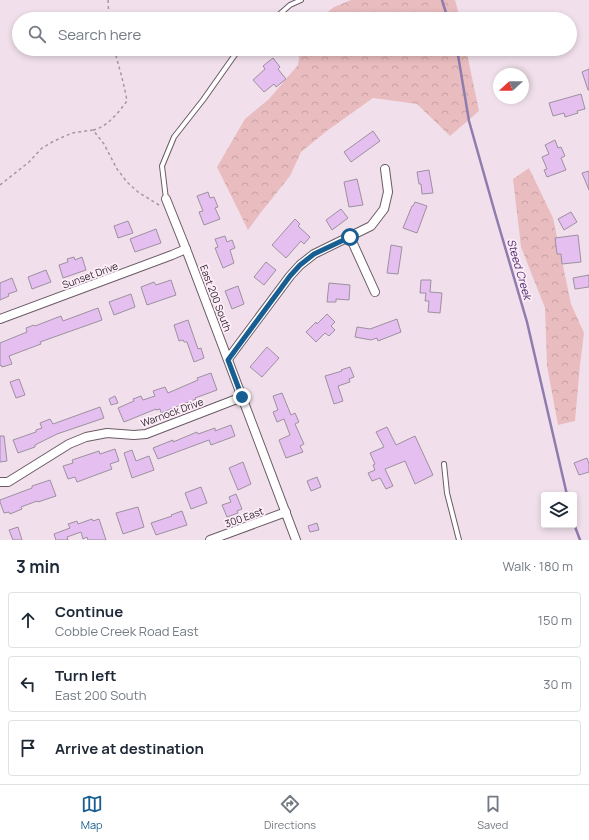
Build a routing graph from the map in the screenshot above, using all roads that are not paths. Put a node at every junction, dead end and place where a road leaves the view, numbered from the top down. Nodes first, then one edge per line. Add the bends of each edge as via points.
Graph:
1 (301, 0) edge
2 (282, 12) edge
3 (234, 56) edge
4 (385, 169) dead end
5 (166, 199) joint
6 (350, 237) junction
7 (186, 249) junction
8 (375, 292) dead end
9 (0, 319) edge
10 (228, 360) junction
11 (242, 397) junction
12 (444, 464) dead end
13 (0, 482) edge
14 (286, 512) junction
15 (210, 540) edge
16 (296, 540) edge
17 (459, 540) edge

1 - 2 lane
3 - 5 lane via 174,137 162,166
4 - 6 street via 388,192 384,209 371,226
5 - 7 street, East 200 South
6 - 8 street
6 - 10 street via 314,254 300,265
7 - 9 street, Sunset Drive
7 - 10 street, East 200 South
10 - 11 street, East 200 South
11 - 13 street, Warnock Drive via 146,434 86,437 69,444 8,482
11 - 14 street, East 200 South
12 - 17 lane via 447,493
14 - 15 street, 300 East
14 - 16 street, East 200 South

